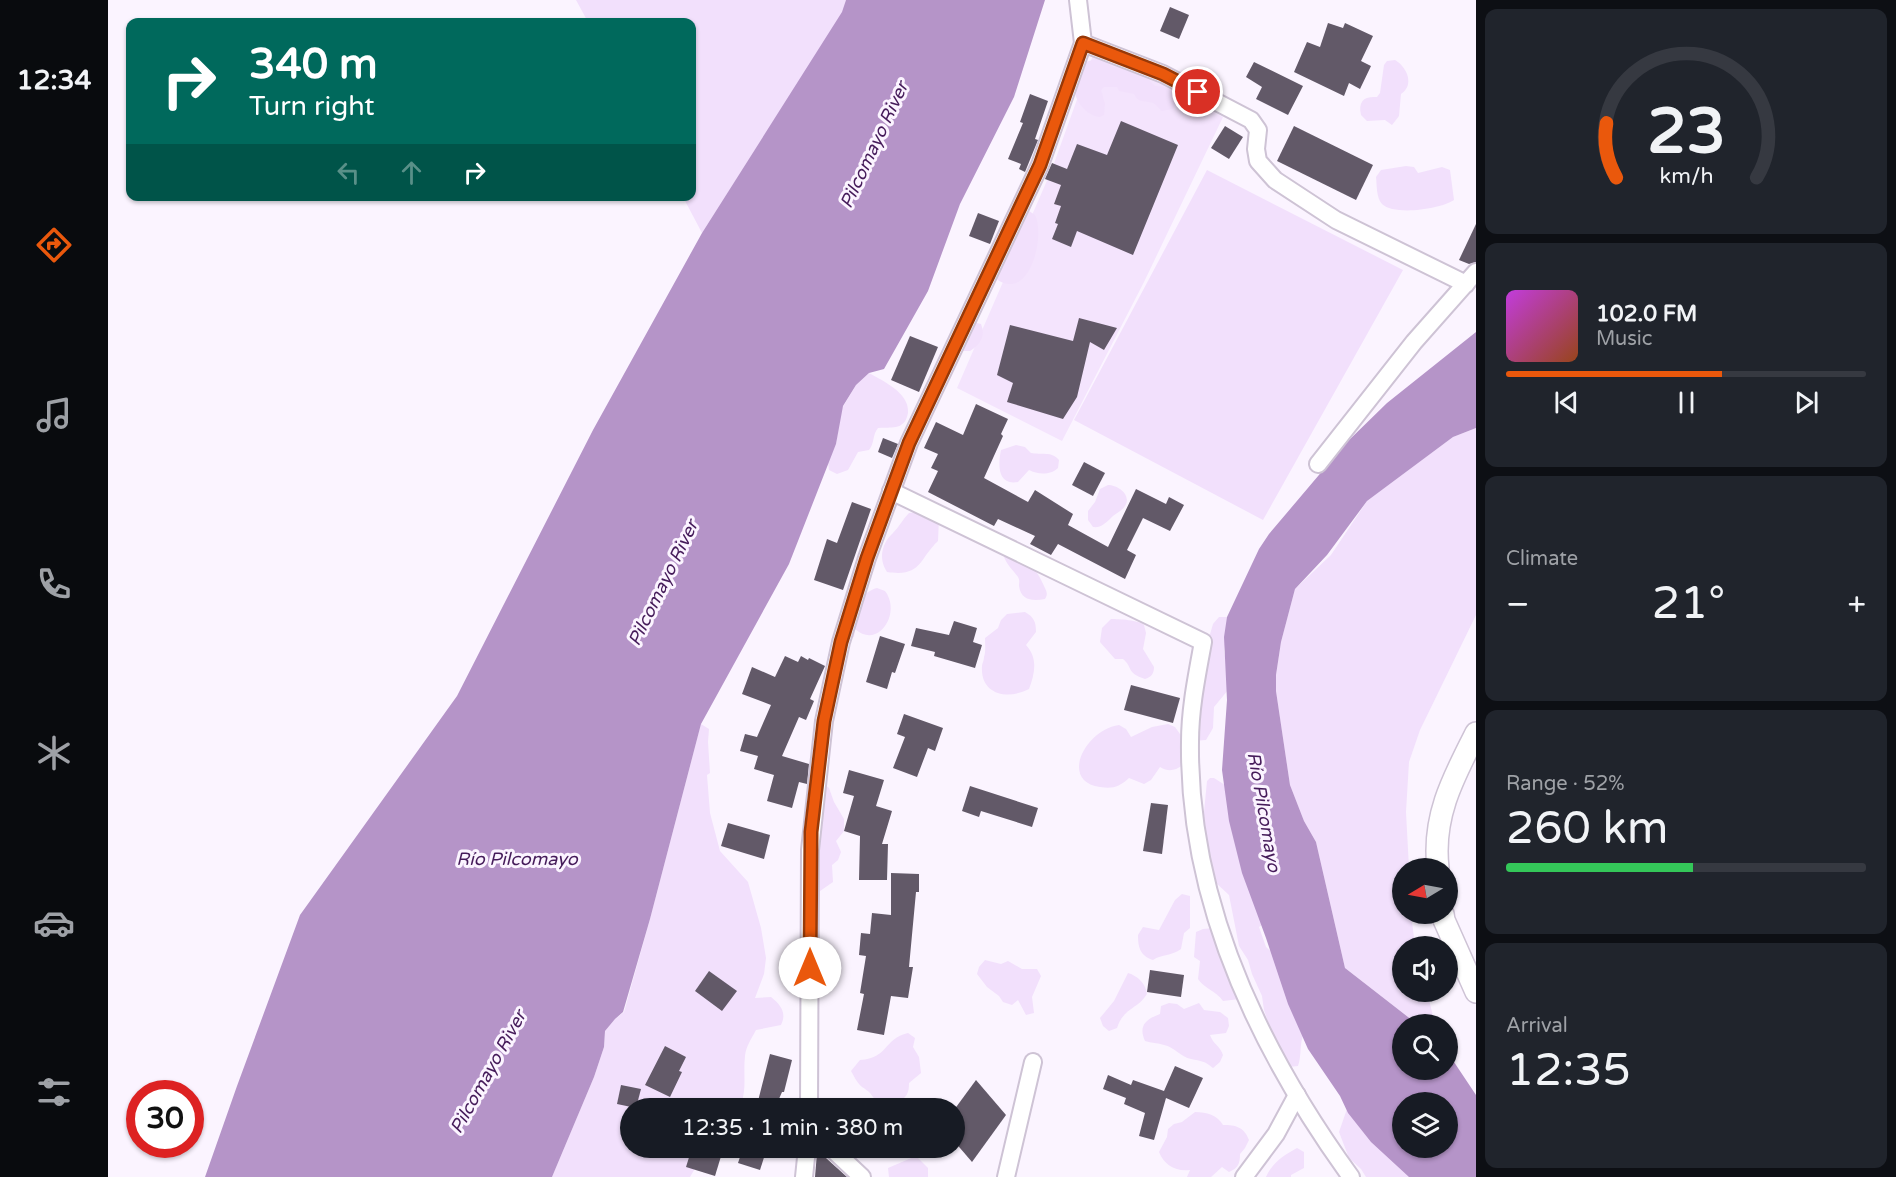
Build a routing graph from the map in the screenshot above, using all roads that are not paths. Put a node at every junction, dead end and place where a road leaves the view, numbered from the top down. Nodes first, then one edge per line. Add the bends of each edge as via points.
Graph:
1 (1078, 0) edge
2 (1083, 43) junction
3 (1471, 278) edge
4 (1318, 464) dead end
5 (891, 491) junction
6 (1476, 733) edge
7 (1436, 858) edge
8 (1446, 924) edge
9 (1476, 992) edge
10 (1033, 1062) dead end
11 (1297, 1095) junction
12 (809, 1098) edge
13 (806, 1158) edge
14 (842, 1158) edge
15 (804, 1177) edge
16 (862, 1177) edge
17 (1006, 1177) edge
18 (1244, 1177) edge
19 (1351, 1177) edge

1 - 2 street
2 - 3 street via 1163,74 1251,120 1258,129 1258,161 1275,180 1336,220
2 - 5 street via 1040,165 909,443
3 - 4 street via 1414,342
5 - 11 street via 1203,642 1190,740 1199,855 1215,919 1233,968 1280,1068
5 - 12 street via 841,642 824,721 810,850
6 - 7 street via 1447,791 1435,848
8 - 9 street
10 - 17 street
11 - 18 street via 1276,1134
11 - 19 street
13 - 15 street
14 - 16 street

